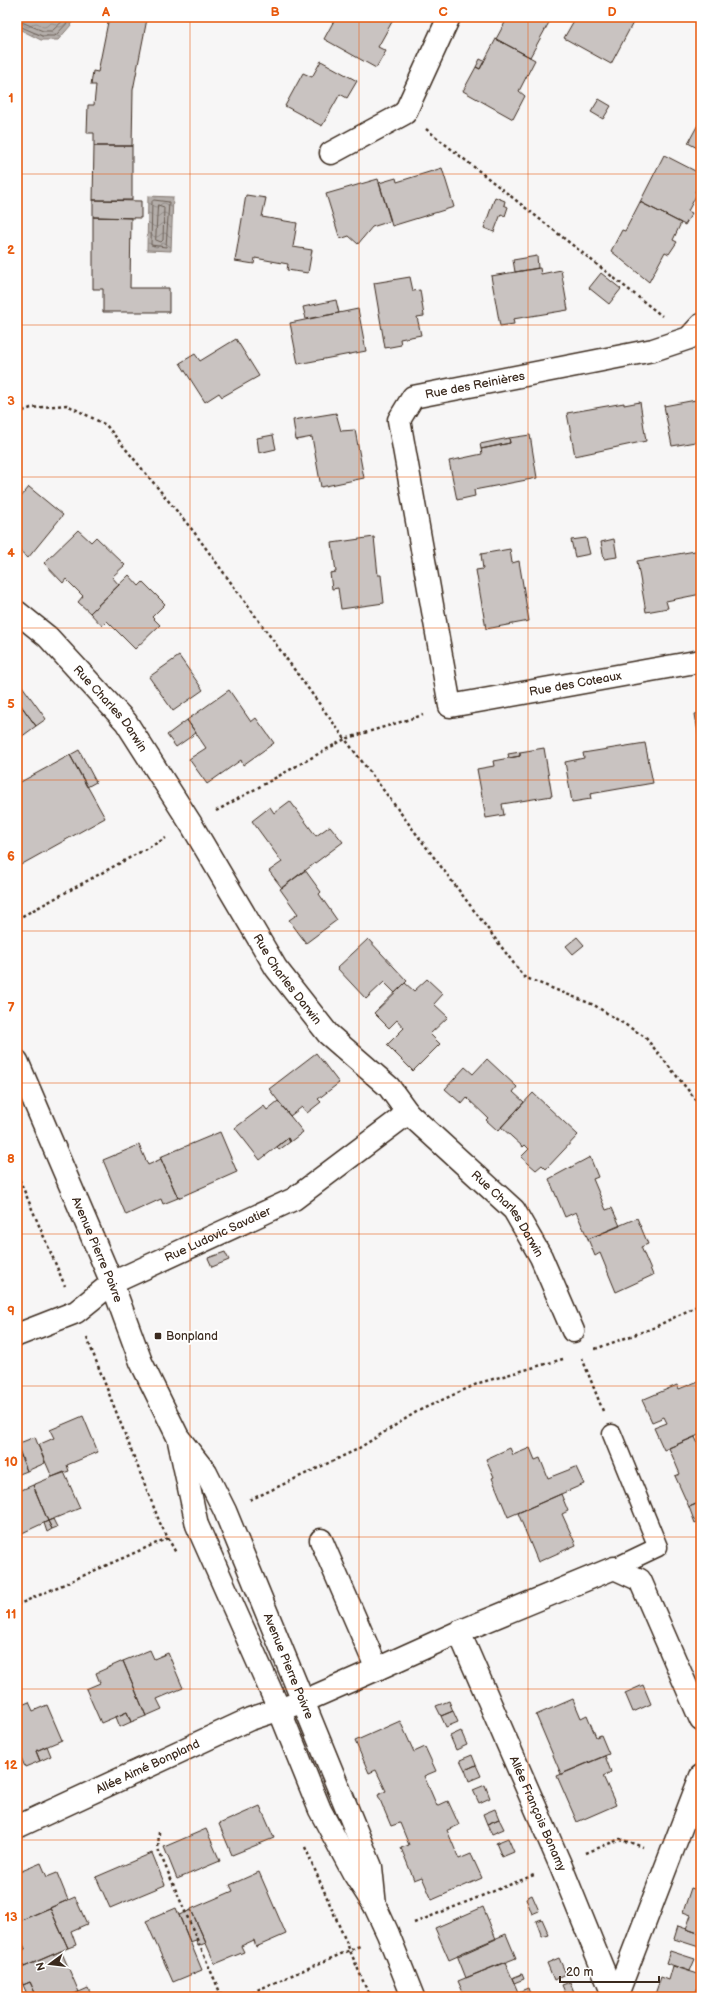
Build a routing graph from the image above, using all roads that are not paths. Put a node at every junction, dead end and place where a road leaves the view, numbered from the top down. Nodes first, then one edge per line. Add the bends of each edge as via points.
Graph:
1 (449, 17) edge
2 (331, 153) dead end
3 (695, 331) edge
4 (17, 612) edge
5 (701, 661) edge
6 (450, 706) joint
7 (17, 1061) edge
8 (408, 1113) junction
9 (112, 1283) junction
10 (573, 1331) road end
11 (17, 1335) edge
12 (612, 1434) road end
13 (178, 1438) junction
14 (321, 1540) dead end
15 (614, 1568) junction
16 (459, 1632) junction
17 (377, 1669) junction
18 (302, 1702) junction
19 (279, 1709) junction
20 (701, 1720) edge
21 (701, 1776) edge
22 (17, 1827) edge
23 (375, 1906) junction
24 (413, 1997) edge
25 (615, 1997) edge

1 - 2 street via 406,113
3 - 6 street, Rue des Reinières via 653,350 413,397 399,420
4 - 8 street, Rue Charles Darwin via 48,637 126,722 191,824 276,968 328,1034 389,1087
5 - 6 street, Rue des Coteaux
7 - 9 street, Avenue Pierre Poivre
8 - 9 street, Rue Ludovic Savatier via 294,1199
8 - 10 street, Rue Charles Darwin via 514,1210 541,1256
9 - 11 street, Rue Ludovic Savatier via 76,1312
9 - 13 street, Avenue Pierre Poivre via 141,1362
12 - 15 lane via 658,1547
13 - 18 street, Avenue Pierre Poivre via 206,1473 225,1511
13 - 19 street, Avenue Pierre Poivre via 197,1525
14 - 17 street
15 - 16 street
15 - 20 street via 640,1580
16 - 17 street
16 - 25 street, Allée François Bonamy
17 - 18 street
18 - 19 street
18 - 23 street, Avenue Pierre Poivre via 371,1867
19 - 22 street, Allée Aimé Bonpland
19 - 23 street, Avenue Pierre Poivre via 320,1810 353,1872
21 - 25 street, Allée François Bonamy
23 - 24 street, Avenue Pierre Poivre

